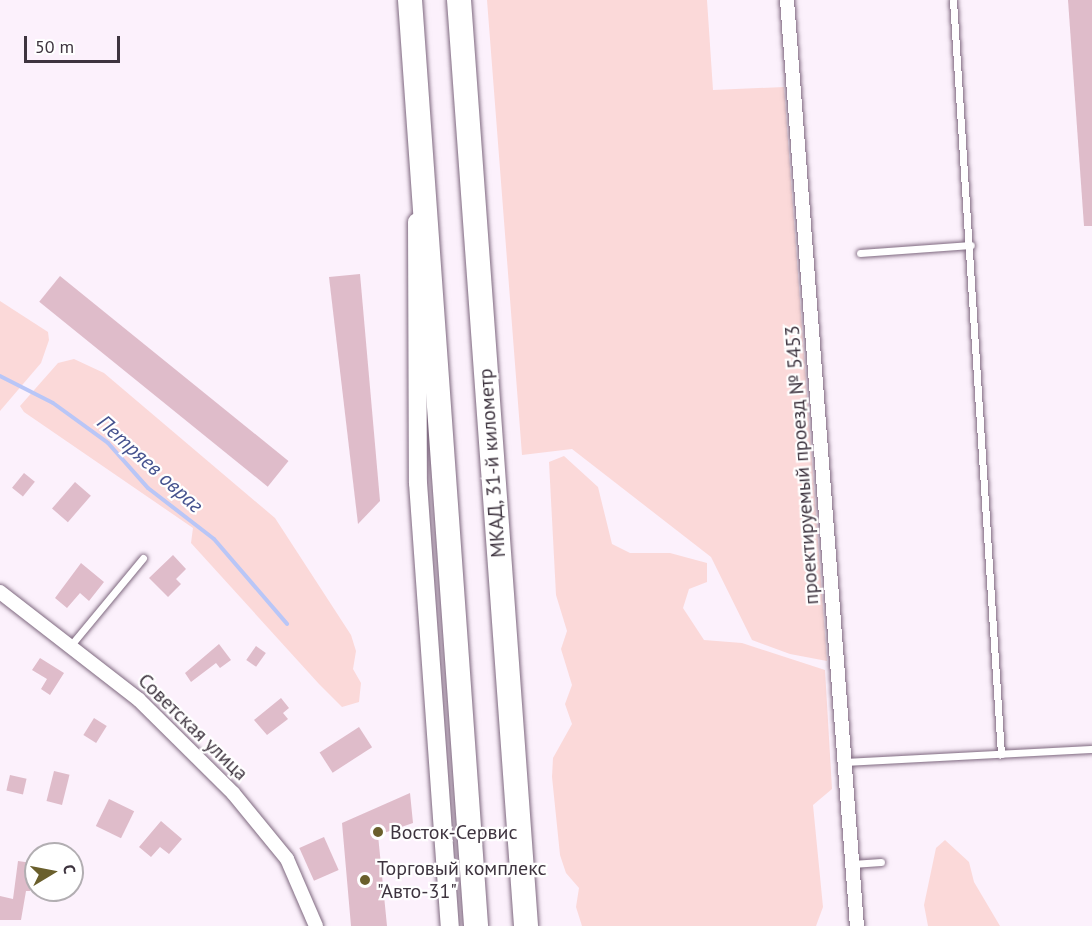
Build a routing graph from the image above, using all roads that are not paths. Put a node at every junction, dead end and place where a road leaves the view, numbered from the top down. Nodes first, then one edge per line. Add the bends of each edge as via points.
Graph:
1 (410, 0) edge
2 (459, 0) edge
3 (787, 0) edge
4 (953, 0) edge
5 (420, 146) junction
6 (971, 245) junction
7 (860, 253) dead end
8 (143, 558) dead end
9 (0, 592) edge
10 (71, 645) junction
11 (1092, 749) edge
12 (1001, 754) junction
13 (843, 762) junction
14 (881, 862) dead end
15 (852, 864) junction
16 (316, 926) edge
17 (450, 926) edge
18 (476, 926) edge
19 (526, 926) edge
20 (857, 926) edge

1 - 5 highway
2 - 19 highway, МКАД, 31-й километр
3 - 13 street, проектируемый проезд № 5453
4 - 6 lane
5 - 17 main road via 416,423
5 - 18 highway
6 - 7 lane
6 - 12 lane
8 - 10 lane
9 - 10 street, Советская улица
10 - 16 street, Советская улица via 139,700 266,829 287,859
11 - 12 lane
12 - 13 lane
13 - 15 street, проектируемый проезд № 5453
14 - 15 lane
15 - 20 street, проектируемый проезд № 5453

